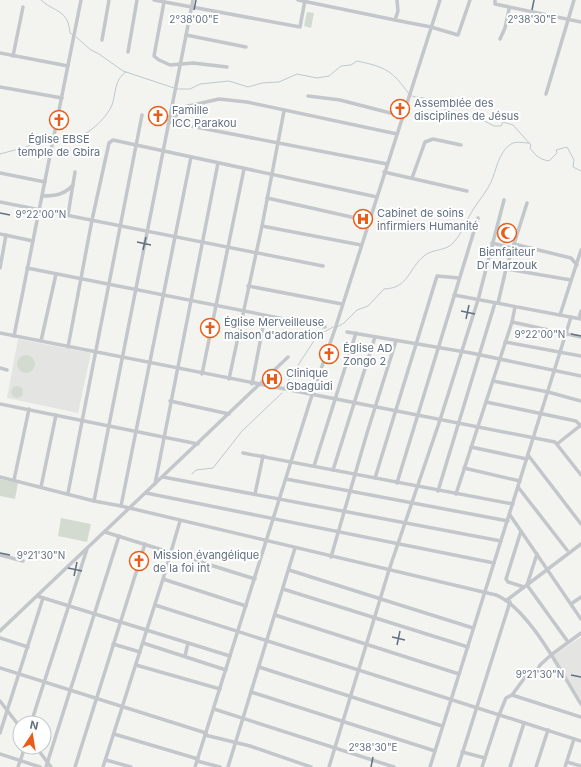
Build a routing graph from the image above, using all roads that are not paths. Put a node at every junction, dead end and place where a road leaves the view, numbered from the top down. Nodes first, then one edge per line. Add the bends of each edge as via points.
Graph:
1 (81, 0) edge
2 (109, 0) edge
3 (137, 0) edge
4 (154, 0) edge
5 (193, 0) edge
6 (298, 0) edge
7 (397, 0) edge
8 (433, 0) edge
9 (470, 0) edge
10 (495, 0) edge
11 (574, 0) edge
12 (305, 1) edge
13 (439, 1) edge
14 (164, 2) junction
15 (23, 7) dead end
16 (192, 8) junction
17 (509, 8) junction
18 (395, 20) junction
19 (568, 20) junction
20 (581, 22) edge
21 (431, 27) junction
22 (186, 35) junction
23 (500, 39) dead end
24 (102, 40) dead end
25 (246, 47) dead end
26 (128, 52) dead end
27 (0, 53) edge
28 (13, 56) junction
29 (181, 62) junction
30 (68, 66) junction
31 (228, 67) dead end
32 (0, 87) edge
33 (546, 94) dead end
34 (308, 96) dead end
35 (62, 98) junction
36 (284, 111) junction
37 (142, 115) dead end
38 (402, 116) junction
39 (170, 122) junction
40 (397, 134) junction
41 (278, 141) junction
42 (137, 145) junction
43 (461, 145) dead end
44 (164, 152) junction
45 (191, 157) junction
46 (218, 163) junction
47 (387, 164) junction
48 (244, 169) junction
49 (75, 172) dead end
50 (384, 172) junction
51 (0, 173) edge
52 (271, 174) junction
53 (412, 178) junction
54 (45, 182) junction
55 (73, 184) junction
56 (467, 191) dead end
57 (42, 196) junction
58 (377, 197) junction
59 (267, 198) junction
60 (504, 200) dead end
61 (0, 202) edge
62 (527, 203) dead end
63 (39, 210) junction
64 (68, 215) junction
65 (478, 218) dead end
66 (92, 220) junction
67 (369, 220) junction
68 (121, 225) junction
69 (262, 226) junction
70 (148, 232) junction
71 (0, 234) edge
72 (6, 235) junction
73 (175, 236) junction
74 (33, 241) junction
75 (202, 242) junction
76 (492, 243) junction
77 (514, 244) junction
78 (361, 245) junction
79 (228, 247) junction
80 (512, 248) junction
81 (581, 250) edge
82 (255, 253) junction
83 (576, 265) junction
84 (323, 266) dead end
85 (0, 268) edge
86 (27, 268) junction
87 (506, 269) junction
88 (56, 274) junction
89 (459, 278) junction
90 (82, 279) junction
91 (571, 280) junction
92 (109, 285) junction
93 (248, 286) junction
94 (136, 290) junction
95 (163, 295) junction
96 (454, 295) junction
97 (478, 300) junction
98 (190, 301) junction
99 (497, 303) junction
100 (342, 304) junction
101 (217, 306) junction
102 (515, 307) junction
103 (243, 311) junction
104 (581, 311) edge
105 (560, 315) junction
106 (265, 316) junction
107 (572, 317) junction
108 (580, 319) edge
109 (512, 322) junction
110 (325, 328) dead end
111 (347, 332) dead end
112 (0, 333) edge
113 (356, 333) junction
114 (566, 334) junction
115 (14, 336) junction
116 (375, 337) junction
117 (581, 337) edge
118 (41, 341) junction
119 (396, 341) junction
120 (505, 342) junction
121 (417, 344) junction
122 (68, 347) junction
123 (438, 347) junction
124 (95, 352) junction
125 (461, 352) junction
126 (560, 352) junction
127 (480, 355) junction
128 (581, 356) edge
129 (288, 357) dead end
130 (123, 358) junction
131 (499, 360) junction
132 (150, 363) junction
133 (0, 368) edge
134 (176, 368) junction
135 (7, 370) dead end
136 (555, 371) junction
137 (202, 374) junction
138 (581, 376) edge
139 (229, 379) junction
140 (493, 381) junction
141 (252, 384) junction
142 (260, 385) junction
143 (548, 392) junction
144 (312, 396) junction
145 (336, 400) junction
146 (170, 401) junction
147 (581, 401) edge
148 (486, 402) junction
149 (0, 404) edge
150 (354, 404) junction
151 (375, 408) junction
152 (29, 409) junction
153 (395, 412) junction
154 (541, 413) junction
155 (229, 414) junction
156 (56, 415) junction
157 (418, 416) junction
158 (82, 420) junction
159 (440, 420) junction
160 (458, 424) junction
161 (110, 425) junction
162 (581, 425) edge
163 (477, 427) junction
164 (136, 431) junction
165 (164, 436) junction
166 (533, 438) junction
167 (198, 444) junction
168 (557, 444) junction
169 (471, 447) junction
170 (243, 452) dead end
171 (263, 456) junction
172 (527, 457) junction
173 (291, 462) junction
174 (314, 466) junction
175 (464, 468) junction
176 (333, 470) junction
177 (355, 474) junction
178 (581, 475) edge
179 (0, 477) edge
180 (163, 477) junction
181 (375, 478) junction
182 (286, 479) junction
183 (14, 480) junction
184 (520, 481) junction
185 (397, 483) junction
186 (155, 485) junction
187 (416, 486) junction
188 (41, 487) junction
189 (518, 487) junction
190 (350, 491) junction
191 (438, 491) junction
192 (68, 493) junction
193 (146, 493) junction
194 (255, 494) junction
195 (456, 494) junction
196 (279, 500) junction
197 (94, 501) junction
198 (412, 502) junction
199 (513, 504) junction
200 (121, 506) junction
201 (130, 508) junction
202 (343, 512) junction
203 (510, 515) junction
204 (273, 519) junction
205 (180, 520) junction
206 (508, 521) junction
207 (405, 523) junction
208 (581, 524) edge
209 (521, 530) junction
210 (104, 532) junction
211 (338, 532) junction
212 (119, 536) junction
213 (501, 541) junction
214 (266, 542) junction
215 (145, 544) junction
216 (397, 544) junction
217 (581, 544) edge
218 (88, 548) junction
219 (295, 548) junction
220 (566, 550) dead end
221 (171, 553) junction
222 (536, 554) junction
223 (0, 555) edge
224 (331, 557) junction
225 (24, 561) dead end
226 (494, 563) junction
227 (547, 569) junction
228 (289, 570) junction
229 (388, 570) junction
230 (163, 579) junction
231 (254, 579) junction
232 (526, 586) junction
233 (283, 589) junction
234 (485, 592) junction
235 (37, 596) junction
236 (581, 597) edge
237 (43, 598) junction
238 (380, 598) junction
239 (509, 601) junction
240 (571, 604) junction
241 (155, 605) junction
242 (70, 606) junction
243 (246, 606) junction
244 (95, 614) junction
245 (275, 615) junction
246 (374, 618) junction
247 (581, 619) edge
248 (120, 622) junction
249 (474, 628) junction
250 (147, 630) junction
251 (0, 631) edge
252 (238, 631) junction
253 (581, 633) edge
254 (0, 638) edge
255 (267, 640) junction
256 (568, 642) junction
257 (143, 643) junction
258 (188, 643) junction
259 (113, 644) junction
260 (366, 644) junction
261 (28, 647) junction
262 (468, 647) junction
263 (140, 652) junction
264 (551, 655) junction
265 (185, 656) junction
266 (230, 656) junction
267 (136, 665) junction
268 (259, 667) junction
269 (0, 668) edge
270 (358, 669) junction
271 (226, 670) junction
272 (18, 674) junction
273 (459, 674) junction
274 (45, 681) junction
275 (220, 689) junction
276 (70, 690) junction
277 (251, 692) junction
278 (512, 695) junction
279 (350, 696) junction
280 (97, 699) junction
281 (451, 699) junction
282 (0, 702) edge
283 (581, 704) edge
284 (122, 707) junction
285 (476, 708) junction
286 (6, 709) junction
287 (214, 709) junction
288 (34, 715) edge
289 (499, 715) junction
290 (12, 717) edge
291 (581, 717) edge
292 (243, 718) junction
293 (342, 721) junction
294 (524, 723) junction
295 (442, 726) junction
296 (548, 730) junction
297 (0, 733) edge
298 (114, 734) junction
299 (206, 734) junction
300 (574, 739) junction
301 (581, 741) edge
302 (235, 743) junction
303 (334, 748) junction
304 (435, 751) junction
305 (462, 752) junction
306 (0, 754) edge
307 (22, 755) edge
308 (42, 755) edge
309 (485, 758) junction
310 (106, 760) junction
311 (198, 760) junction
312 (20, 761) junction
313 (47, 762) junction
314 (567, 762) junction
315 (581, 766) edge
316 (18, 767) edge
317 (40, 767) edge
318 (46, 767) edge
319 (51, 767) edge
320 (75, 767) edge
321 (103, 767) edge
322 (131, 767) edge
323 (195, 767) edge
324 (220, 767) edge
325 (228, 767) edge
326 (311, 767) edge
327 (329, 767) edge
328 (394, 767) edge
329 (430, 767) edge
330 (458, 767) edge
331 (482, 767) edge
332 (510, 767) edge
333 (536, 767) edge
334 (565, 767) edge

1 - 30 street
2 - 24 street
3 - 26 street
4 - 14 street
5 - 16 street
6 - 12 street
7 - 18 street via 398,11
8 - 13 street
9 - 21 street via 458,35
10 - 17 street via 495,4
11 - 19 street
12 - 16 street via 300,27
12 - 18 street
13 - 21 street
14 - 16 street
14 - 29 street via 154,56 170,65
15 - 28 street
16 - 22 street
17 - 19 street
17 - 23 street via 505,30
18 - 21 street
19 - 20 street
19 - 33 street
21 - 38 street
22 - 25 street
22 - 29 street
27 - 28 street
28 - 30 street
29 - 31 street
29 - 39 street
30 - 35 street
32 - 35 street
34 - 38 street via 340,100
35 - 54 street
36 - 39 street via 219,99 184,107
36 - 40 street
36 - 41 street
37 - 42 street
38 - 40 street
39 - 41 street
39 - 44 street
40 - 47 street
41 - 47 street
41 - 52 street
42 - 44 street
42 - 66 street via 110,141
42 - 68 street
43 - 53 street via 433,139 425,142
44 - 45 street
44 - 70 street
45 - 46 street
45 - 73 street
46 - 48 street
46 - 75 street
47 - 50 street
48 - 52 street
48 - 79 street
49 - 55 street
50 - 53 street
50 - 58 street
51 - 54 street
52 - 58 street
52 - 59 street
53 - 56 street
54 - 57 street
55 - 57 street via 66,192
55 - 64 street
57 - 63 street
58 - 67 street
59 - 67 street
59 - 69 street
60 - 76 street
61 - 63 street
62 - 77 street
63 - 64 street
63 - 74 street
64 - 66 street
65 - 89 street
66 - 68 street
66 - 90 street
67 - 78 street
68 - 70 street
68 - 92 street
69 - 78 street
69 - 82 street
70 - 73 street
70 - 94 street
71 - 72 street
72 - 74 street
72 - 85 street
73 - 75 street
73 - 95 street
74 - 86 street
75 - 79 street
75 - 98 street
76 - 80 street
76 - 97 street
77 - 80 street
77 - 83 street via 571,258
78 - 100 street
79 - 82 street
79 - 101 street
80 - 87 street
81 - 83 street
82 - 84 street
82 - 93 street
83 - 91 street
86 - 88 street
86 - 115 street
87 - 91 street
87 - 99 street
88 - 90 street
88 - 118 street
89 - 96 street
89 - 121 street via 437,276
90 - 92 street
90 - 122 street
91 - 105 street
92 - 94 street
92 - 124 street
93 - 100 street
93 - 103 street
94 - 95 street
94 - 130 street
95 - 98 street
95 - 132 street
96 - 97 street
96 - 123 street
97 - 99 street
97 - 125 street
98 - 101 street
98 - 134 street
99 - 102 street
99 - 127 street
100 - 144 street
101 - 103 street
101 - 137 street
102 - 105 street
102 - 109 street
103 - 106 street
103 - 139 street
104 - 108 street
105 - 107 street
106 - 110 street
106 - 141 street
107 - 108 street
107 - 114 street
109 - 114 street
109 - 120 street
111 - 113 street
112 - 115 street
113 - 116 street
113 - 145 street
114 - 117 street
114 - 126 street
115 - 118 street
116 - 119 street
116 - 150 street
118 - 122 street
119 - 121 street
119 - 151 street
120 - 126 street
120 - 131 street
121 - 123 street
121 - 153 street
122 - 124 street
123 - 125 street
123 - 157 street
124 - 130 street
124 - 158 street
125 - 127 street
125 - 159 street
126 - 128 street
126 - 136 street
127 - 131 street
127 - 160 street
129 - 142 street
130 - 132 street
130 - 161 street
131 - 136 street
131 - 140 street
132 - 134 street
132 - 164 street
133 - 135 street
134 - 137 street
134 - 146 street
136 - 138 street
136 - 143 street
137 - 139 street
139 - 141 street
140 - 143 street
140 - 148 street
141 - 142 street
142 - 144 street
142 - 155 street
143 - 147 street
143 - 154 street
144 - 145 street
144 - 173 street
145 - 150 street
145 - 174 street
146 - 155 street
146 - 165 street
148 - 154 street
148 - 163 street
149 - 152 street
150 - 151 street
150 - 176 street
151 - 153 street
151 - 177 street
152 - 156 street
152 - 183 street
153 - 157 street
153 - 181 street
154 - 162 street via 576,421
154 - 166 street
155 - 167 street
156 - 158 street
156 - 188 street
157 - 159 street
157 - 185 street
158 - 161 street
158 - 192 street
159 - 160 street
159 - 187 street
160 - 163 street
160 - 191 street
161 - 164 street
161 - 197 street
162 - 168 street
163 - 166 street
163 - 169 street
164 - 165 street
164 - 200 street
165 - 167 street
165 - 186 street
166 - 168 street
166 - 172 street
167 - 180 street
168 - 178 street
169 - 172 street
169 - 175 street
170 - 171 street
171 - 173 street
171 - 194 street
172 - 184 street
172 - 208 street
173 - 174 street
173 - 182 street
174 - 176 street
175 - 184 street
175 - 195 street
176 - 177 street
177 - 181 street
177 - 190 street
179 - 183 street
180 - 186 street
180 - 194 street
181 - 185 street
182 - 190 street
182 - 196 street
183 - 188 street
184 - 189 street
185 - 187 street
186 - 193 street
187 - 191 street
187 - 198 street
188 - 192 street
189 - 199 street
189 - 220 street
190 - 198 street
190 - 202 street
191 - 195 street
192 - 197 street
193 - 201 street
193 - 204 street
194 - 196 street
195 - 199 street
196 - 202 street
196 - 204 street
197 - 200 street
198 - 206 street
198 - 207 street
199 - 203 street
200 - 201 street
201 - 205 street
201 - 210 street
202 - 207 street
202 - 211 street
203 - 206 street
203 - 209 street
204 - 211 street
204 - 214 street
205 - 214 street
205 - 221 street
206 - 213 street
207 - 213 street
207 - 216 street
209 - 222 street
209 - 232 street via 506,579 508,582
210 - 212 street
210 - 218 street
211 - 216 street
211 - 224 street
212 - 215 street
212 - 244 street
213 - 226 street
214 - 219 street
214 - 231 street
215 - 221 street
215 - 248 street
216 - 226 street
216 - 229 street
217 - 227 street
218 - 235 street
218 - 242 street
219 - 224 street
219 - 228 street
221 - 230 street
221 - 231 street
222 - 227 street
222 - 232 street
223 - 225 street
224 - 229 street
226 - 234 street
227 - 232 street
227 - 240 street
228 - 233 street
228 - 238 street
229 - 234 street
229 - 238 street
230 - 241 street
230 - 243 street
231 - 243 street
232 - 239 street
232 - 256 street
233 - 245 street
233 - 246 street
234 - 239 street
234 - 249 street
235 - 237 street
235 - 251 street
236 - 240 street
237 - 242 street
237 - 261 street
238 - 246 street
238 - 249 street
239 - 264 street via 521,613
239 - 285 street
240 - 247 street
241 - 250 street
241 - 252 street
242 - 244 street
242 - 274 street
243 - 252 street
244 - 248 street
244 - 276 street
245 - 255 street
245 - 260 street
246 - 260 street
246 - 262 street
248 - 250 street
248 - 259 street
249 - 262 street
250 - 257 street
250 - 258 street
252 - 255 street
252 - 266 street
253 - 256 street
254 - 261 street
255 - 268 street
255 - 270 street
256 - 264 street
257 - 263 street
257 - 265 street
258 - 265 street
258 - 266 street
259 - 263 street
259 - 280 street
260 - 270 street
260 - 273 street
261 - 272 street
262 - 273 street
263 - 267 street
264 - 278 street via 536,672 526,676
264 - 283 street
265 - 271 street
266 - 271 street
267 - 275 street
267 - 284 street
268 - 277 street
268 - 279 street
269 - 272 street
270 - 279 street
270 - 281 street
271 - 275 street
272 - 274 street
272 - 286 street
273 - 281 street
274 - 276 street
274 - 288 street
275 - 287 street
276 - 280 street
276 - 313 street
277 - 292 street
277 - 293 street
278 - 289 street via 505,701
278 - 291 street
279 - 293 street
279 - 295 street
280 - 284 street
280 - 320 street
281 - 285 street
281 - 295 street
282 - 286 street
284 - 298 street
284 - 299 street
285 - 289 street
285 - 305 street
286 - 290 street
286 - 297 street
287 - 292 street
287 - 299 street
289 - 294 street
289 - 309 street
292 - 302 street
292 - 303 street
293 - 303 street
293 - 304 street
294 - 296 street
294 - 332 street
295 - 304 street
296 - 300 street
296 - 333 street
298 - 310 street
298 - 311 street
299 - 302 street
299 - 311 street
300 - 301 street
300 - 314 street
302 - 325 street
302 - 326 street
303 - 327 street
303 - 328 street
304 - 329 street
305 - 309 street
305 - 330 street
306 - 312 street
307 - 312 street
308 - 313 street
309 - 331 street
310 - 321 street
310 - 322 street
311 - 323 street
311 - 324 street
312 - 316 street
312 - 317 street
313 - 318 street
313 - 319 street
314 - 315 street
314 - 334 street

